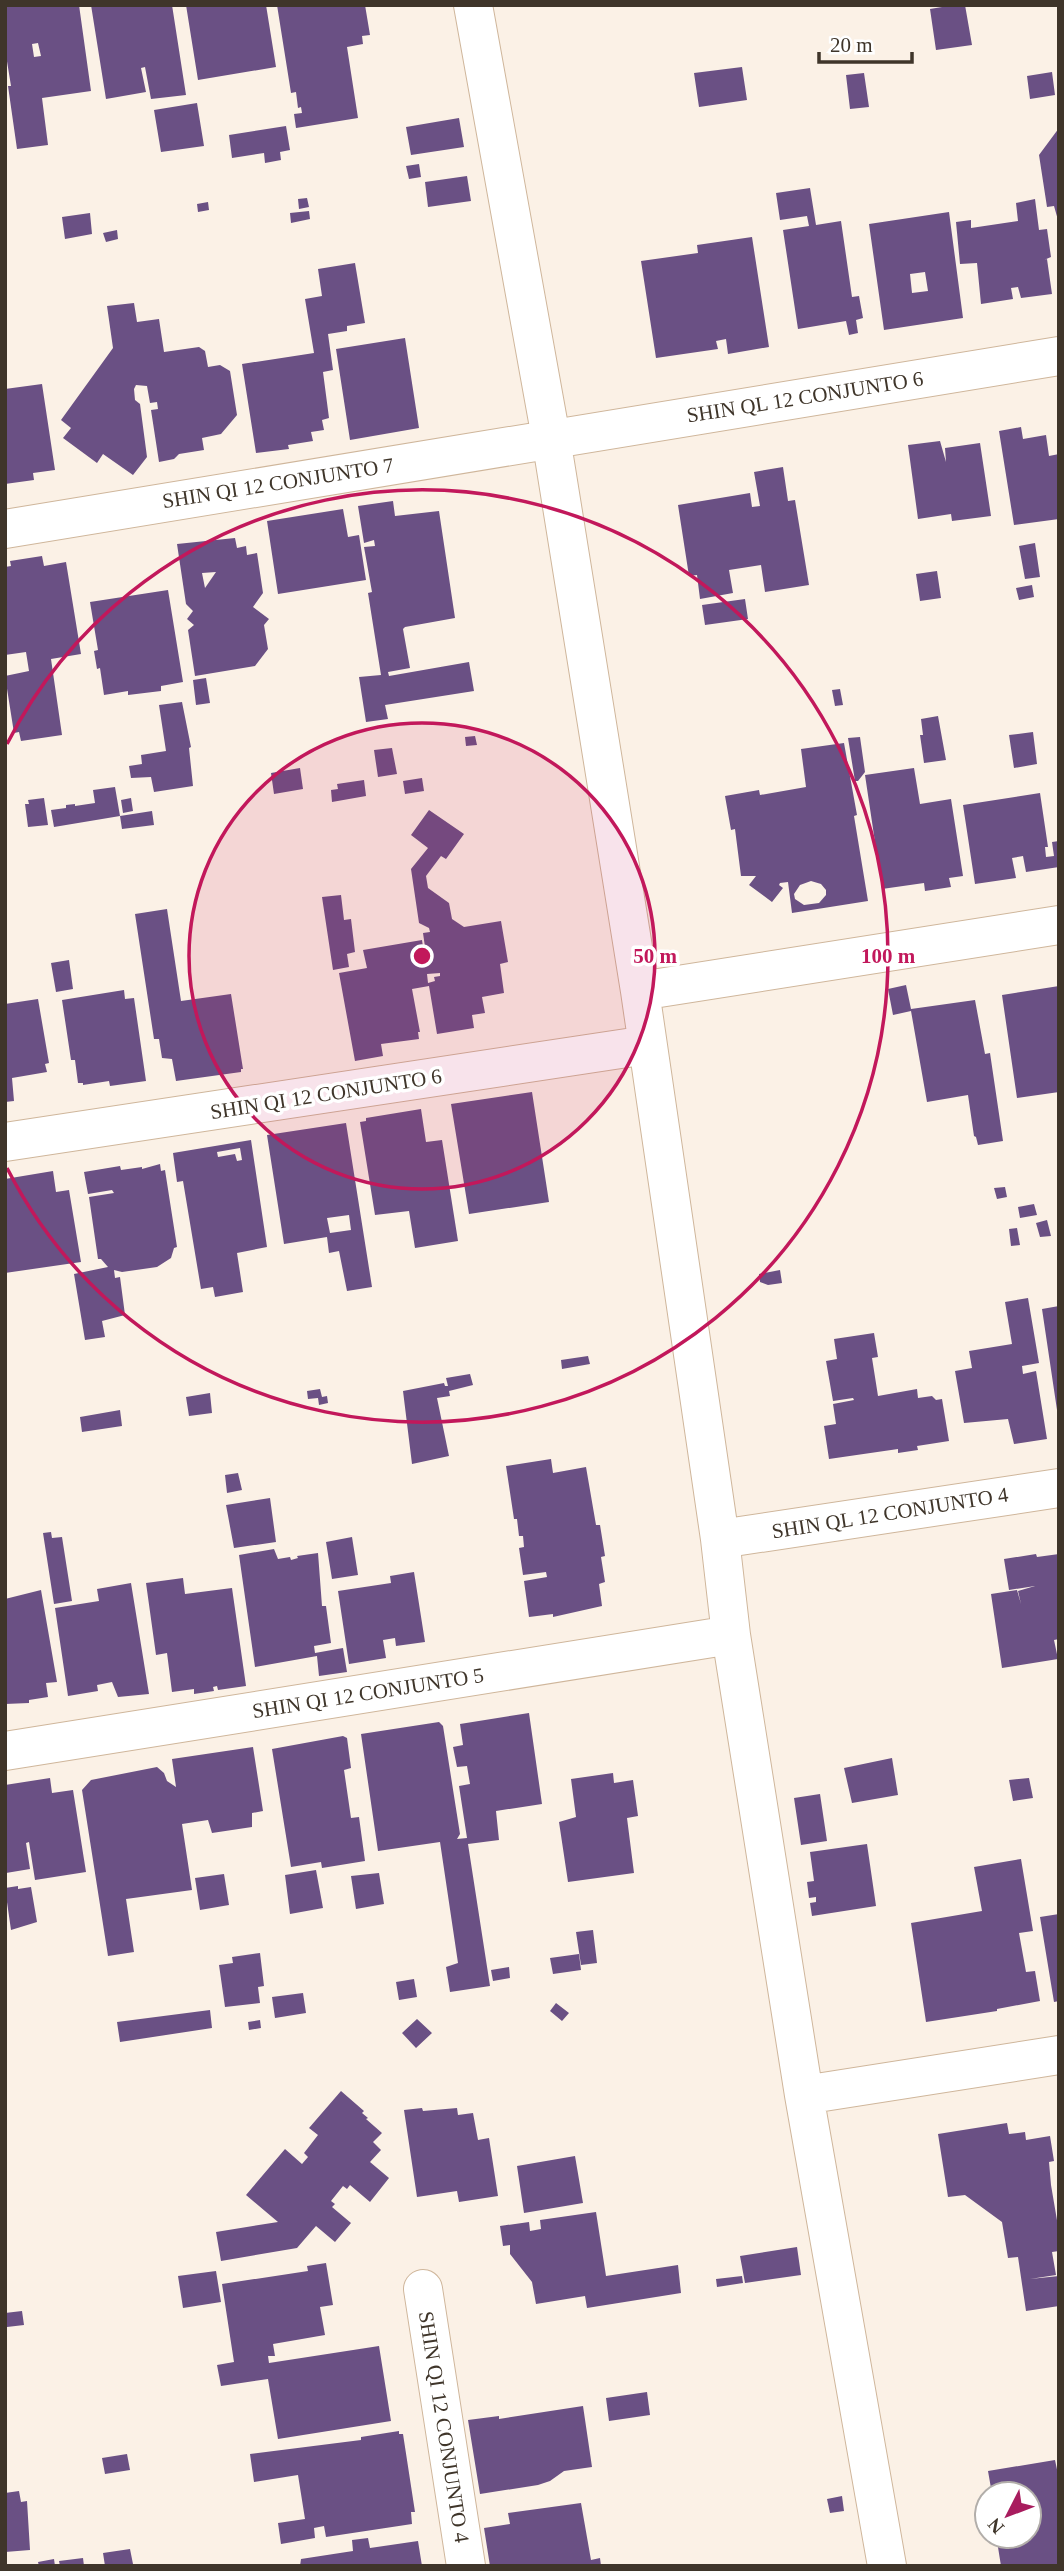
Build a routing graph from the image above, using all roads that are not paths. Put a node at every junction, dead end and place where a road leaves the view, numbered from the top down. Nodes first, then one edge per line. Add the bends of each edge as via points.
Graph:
1 (473, 5) edge
2 (1059, 356) edge
3 (551, 438) junction
4 (5, 529) edge
5 (1059, 925) edge
6 (640, 991) junction
7 (647, 1045) junction
8 (5, 1142) edge
9 (1059, 1488) edge
10 (720, 1539) junction
11 (732, 1636) junction
12 (5, 1751) edge
13 (1059, 2055) edge
14 (804, 2095) junction
15 (423, 2289) dead end
16 (466, 2566) edge
17 (887, 2566) edge

1 - 3 street
2 - 3 street, SHIN QL 12 CONJUNTO 6
3 - 4 street, SHIN QI 12 CONJUNTO 7
3 - 6 street
5 - 6 street
6 - 7 street
7 - 8 street, SHIN QI 12 CONJUNTO 6
7 - 10 street
9 - 10 street, SHIN QL 12 CONJUNTO 4
10 - 11 street
11 - 12 street, SHIN QI 12 CONJUNTO 5
11 - 14 street
13 - 14 street
14 - 17 street
15 - 16 street, SHIN QI 12 CONJUNTO 4

